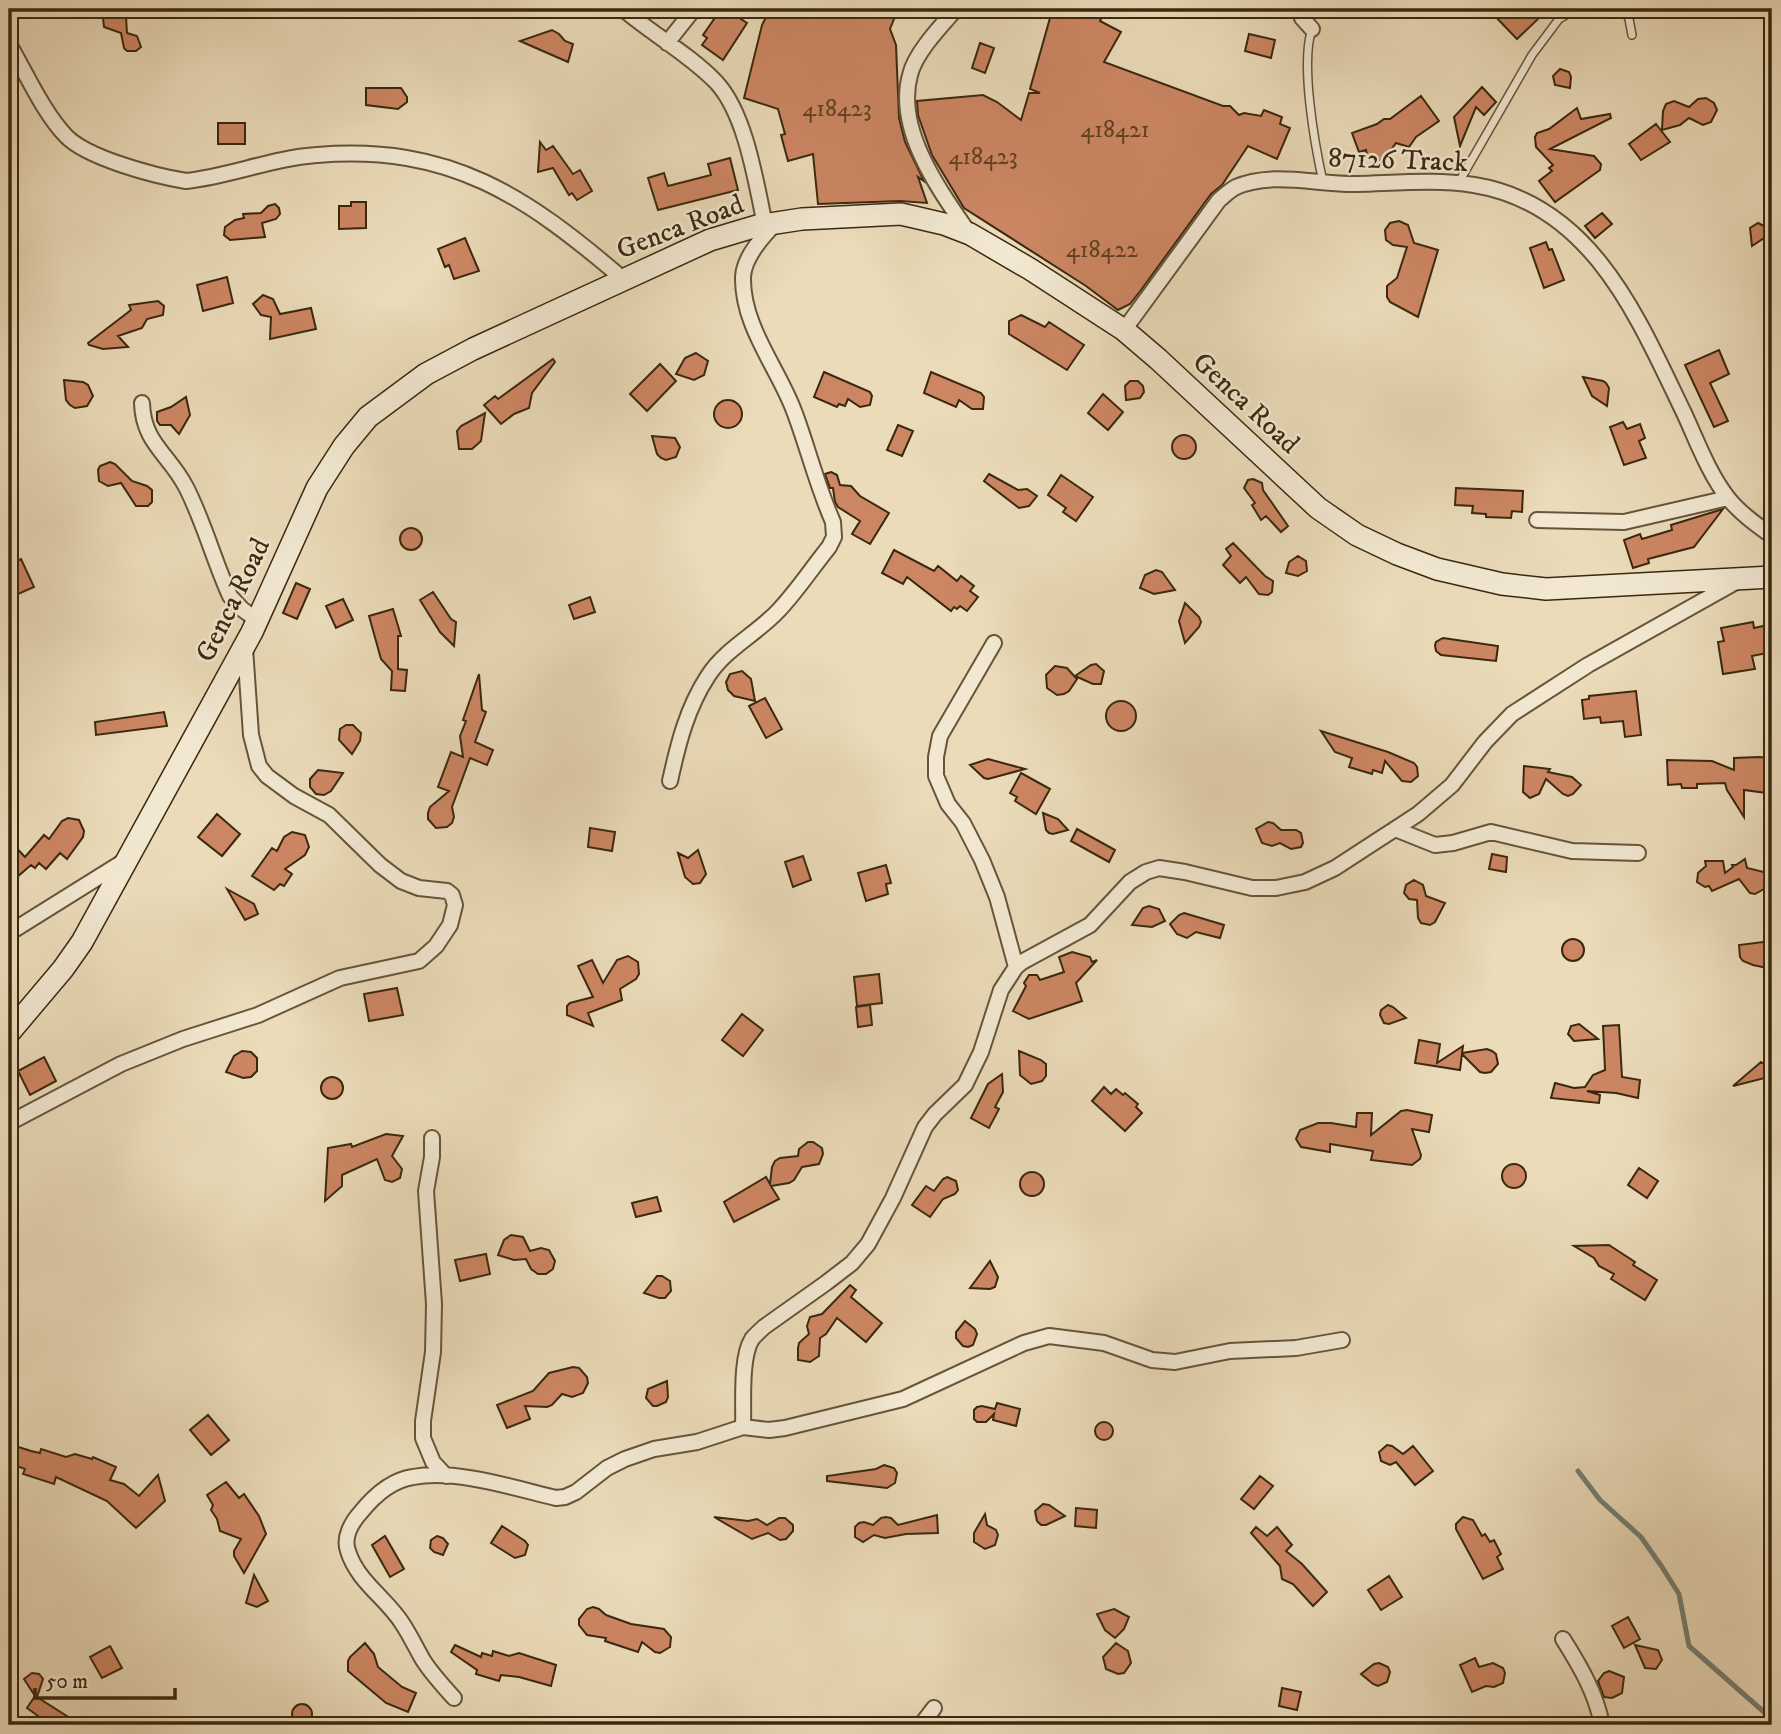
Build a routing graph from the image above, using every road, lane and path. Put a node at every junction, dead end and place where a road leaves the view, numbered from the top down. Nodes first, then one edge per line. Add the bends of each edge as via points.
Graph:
1 (623, 9) edge
2 (694, 9) edge
3 (956, 9) edge
4 (1300, 9) edge
5 (1576, 9) edge
6 (1624, 9) edge
7 (1312, 29) joint
8 (1632, 35) dead end
9 (667, 43) junction
10 (9, 44) edge
11 (1323, 182) junction
12 (1458, 183) junction
13 (771, 224) junction
14 (970, 234) junction
15 (623, 279) junction
16 (1124, 330) junction
17 (142, 403) dead end
18 (1728, 498) junction
19 (1536, 520) dead end
20 (1772, 537) edge
21 (1772, 577) edge
22 (1740, 579) junction
23 (257, 620) junction
24 (994, 643) dead end
25 (245, 646) junction
26 (670, 781) dead end
27 (1395, 829) junction
28 (1638, 853) dead end
29 (127, 859) junction
30 (9, 933) edge
31 (1016, 967) junction
32 (9, 1033) edge
33 (9, 1123) edge
34 (432, 1138) dead end
35 (1342, 1340) dead end
36 (743, 1427) junction
37 (446, 1476) junction
38 (1563, 1639) dead end
39 (454, 1698) dead end
40 (934, 1708) dead end
41 (921, 1725) edge
42 (1602, 1725) edge

1 - 9 street
2 - 9 street
3 - 14 street via 936,31 909,75 908,103 919,152
4 - 7 street
5 - 12 lane via 1559,19 1532,55
6 - 8 lane
7 - 11 lane via 1306,59
9 - 13 street via 718,83 734,111
10 - 15 street via 67,138 103,158 186,181 314,155 411,157 463,172 520,199
11 - 12 street, 87126 Track
11 - 16 street, 87126 Track via 1254,181 1233,188
12 - 18 street, 87126 Track via 1513,196 1555,216 1602,267 1641,325
13 - 14 street, Genca Road via 901,215
13 - 15 street, Genca Road via 710,240
13 - 26 street via 747,262 744,295 751,320 794,410 834,537 779,610 725,655 709,675 681,733
14 - 16 street, Genca Road
15 - 23 street, Genca Road via 426,374 368,417 317,488
16 - 22 street, Genca Road via 1318,508 1396,554 1468,577 1546,589
17 - 23 street via 148,436 186,486 230,596
18 - 19 street via 1623,522
18 - 20 street, 87126 Track
21 - 22 street, Genca Road
22 - 27 street via 1512,714 1452,785
23 - 25 street, Genca Road
24 - 31 street via 940,736 936,776 982,860
25 - 29 street, Genca Road
25 - 33 street via 251,735 259,766 281,787 329,815 401,881 452,895 455,905 450,925 419,961 340,978 247,1019 183,1038 121,1064
27 - 28 street via 1435,845 1491,832 1572,851
27 - 31 street via 1335,868 1305,882 1276,888 1252,888 1185,872 1146,872 1130,882 1090,925
29 - 30 street
29 - 32 street, Genca Road via 82,942
31 - 36 street via 1001,990 965,1085 925,1127 868,1244 852,1263 752,1340 747,1353
34 - 37 street via 426,1191 433,1340 423,1438 433,1462
35 - 36 street via 1230,1351 1175,1362 1152,1360 1104,1343 1049,1336 884,1405 785,1428
36 - 37 street via 625,1459 565,1497
37 - 39 street via 411,1477 378,1493 352,1523 347,1549
38 - 42 street via 1583,1671
40 - 41 street

